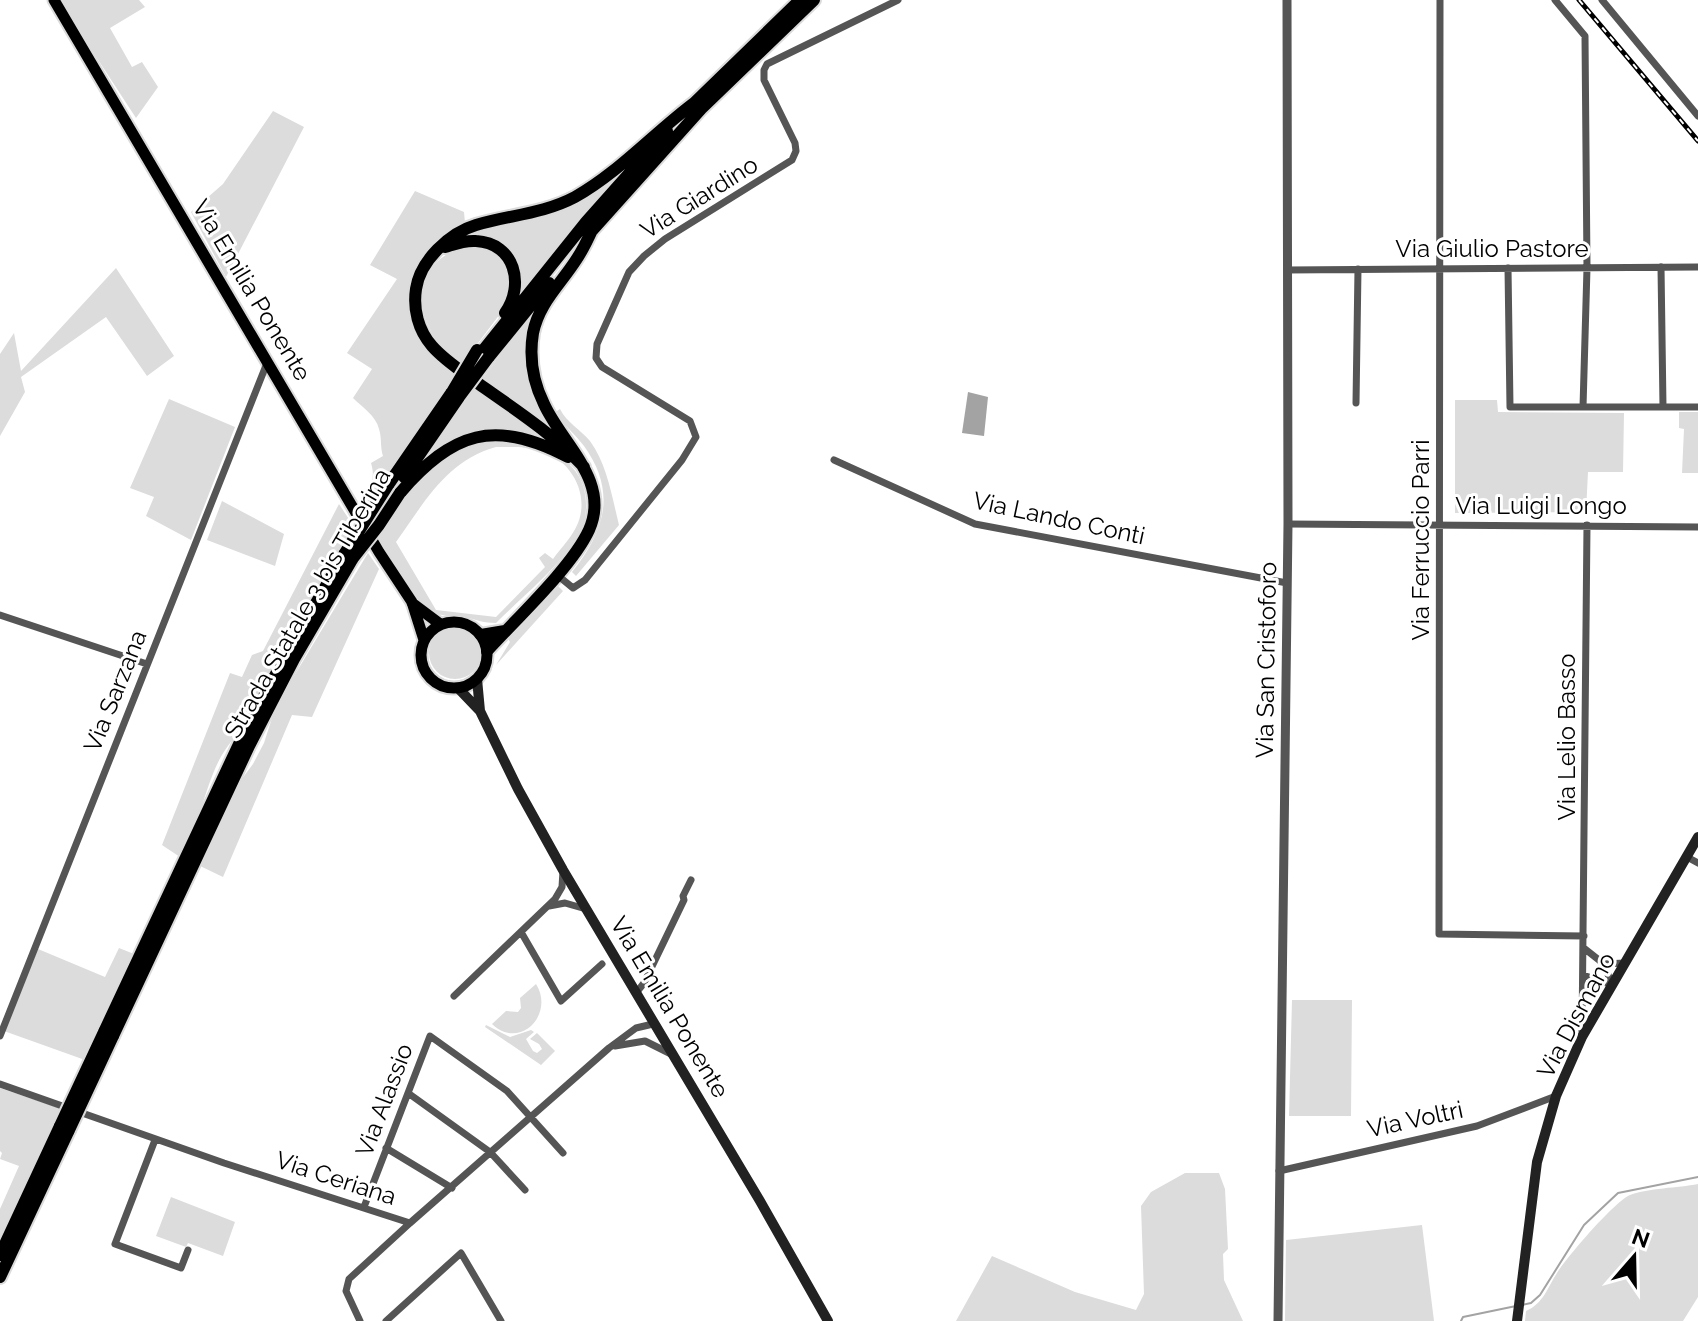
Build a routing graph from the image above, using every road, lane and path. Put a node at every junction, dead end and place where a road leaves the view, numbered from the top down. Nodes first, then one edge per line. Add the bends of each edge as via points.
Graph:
1 (54, 0) edge
2 (800, 0) edge
3 (814, 0) edge
4 (898, 0) edge
5 (1287, 0) edge
6 (1440, 0) edge
7 (1555, 0) edge
8 (1602, 0) edge
9 (694, 103) junction
10 (1698, 116) edge
11 (593, 228) junction
12 (438, 249) junction
13 (1661, 267) junction
14 (1698, 267) edge
15 (1440, 268) junction
16 (1508, 268) junction
17 (1587, 268) junction
18 (1358, 269) junction
19 (1287, 270) junction
20 (482, 353) junction
21 (268, 361) junction
22 (1356, 403) dead end
23 (1583, 407) junction
24 (1663, 407) junction
25 (1698, 407) edge
26 (834, 460) dead end
27 (584, 467) junction
28 (394, 489) junction
29 (1288, 524) junction
30 (1440, 525) junction
31 (1587, 525) junction
32 (1698, 527) edge
33 (556, 574) junction
34 (1287, 583) junction
35 (412, 602) junction
36 (0, 615) edge
37 (440, 624) junction
38 (505, 631) junction
39 (481, 635) junction
40 (424, 640) junction
41 (487, 651) junction
42 (147, 664) junction
43 (477, 679) junction
44 (458, 688) junction
45 (480, 711) junction
46 (1698, 837) edge
47 (1687, 857) junction
48 (1698, 863) edge
49 (563, 870) junction
50 (691, 880) dead end
51 (574, 890) junction
52 (556, 901) junction
53 (586, 909) junction
54 (521, 932) junction
55 (1584, 936) junction
56 (1585, 949) junction
57 (1626, 963) junction
58 (602, 964) dead end
59 (1604, 964) junction
60 (1583, 975) junction
61 (1612, 985) junction
62 (636, 993) junction
63 (454, 996) dead end
64 (644, 1008) junction
65 (654, 1025) junction
66 (636, 1028) junction
67 (0, 1036) edge
68 (1582, 1037) junction
69 (640, 1041) junction
70 (609, 1048) junction
71 (671, 1054) junction
72 (0, 1084) edge
73 (408, 1093) junction
74 (1556, 1096) junction
75 (530, 1116) junction
76 (64, 1128) junction
77 (155, 1140) junction
78 (386, 1148) junction
79 (490, 1152) junction
80 (563, 1153) dead end
81 (1279, 1171) junction
82 (452, 1188) junction
83 (525, 1190) dead end
84 (364, 1207) junction
85 (410, 1223) junction
86 (188, 1250) dead end
87 (0, 1255) edge
88 (0, 1277) edge
89 (1517, 1317) edge
90 (360, 1321) edge
91 (386, 1321) edge
92 (501, 1321) edge
93 (828, 1321) edge
94 (1278, 1321) edge

1 - 21 main road, Via Emilia Ponente
2 - 9 highway, Strada Statale 3 bis Tiberina
3 - 11 highway, Strada Statale 3 bis Tiberina via 701,109
4 - 33 street, Via Giardino via 767,64 764,80 795,143 792,160 665,239 629,272 597,344 596,358 602,367 690,421 696,437 585,580 573,588
5 - 19 street, Via San Cristoforo
6 - 15 street, Via Ferruccio Parri
7 - 17 street via 1585,36
8 - 10 street
9 - 12 highway via 597,184 543,210 475,225
9 - 20 highway, Strada Statale 3 bis Tiberina via 595,211
11 - 20 highway, Strada Statale 3 bis Tiberina
11 - 27 highway via 541,310 531,357 545,407
12 - 20 highway via 480,240 509,257 515,270 517,286
12 - 27 highway via 417,281 414,301 431,345
13 - 14 street, Via Giulio Pastore
13 - 17 street, Via Giulio Pastore
13 - 24 street
15 - 16 street, Via Giulio Pastore
15 - 18 street, Via Giulio Pastore
15 - 30 street, Via Ferruccio Parri
16 - 17 street, Via Giulio Pastore
16 - 23 street via 1510,407
17 - 23 street
18 - 19 street, Via Giulio Pastore
18 - 22 street
19 - 29 street, Via San Cristoforo
20 - 28 highway, Strada Statale 3 bis Tiberina, bridge
21 - 35 main road, Via Emilia Ponente
21 - 42 street, Via Sarzana
23 - 24 street
24 - 25 street
26 - 34 street, Via Lando Conti via 975,524
27 - 28 highway via 531,440 490,435 445,449
27 - 33 highway via 595,507 590,527
28 - 76 highway, Strada Statale 3 bis Tiberina, bridge via 379,525 349,556 249,746
29 - 30 street, Via Luigi Longo
29 - 34 street, Via San Cristoforo
30 - 31 street, Via Luigi Longo
30 - 55 street, Via Ferruccio Parri via 1439,934
31 - 32 street, Via Luigi Longo
31 - 55 street, Via Lelio Basso
33 - 38 highway
34 - 81 street, Via San Cristoforo
35 - 37 main road, Via Emilia Ponente
35 - 40 main road, Via Emilia Ponente
36 - 42 street
37 - 39 main road via 462,622
37 - 40 main road
38 - 39 highway
38 - 41 highway
39 - 41 main road
40 - 44 main road via 420,658 427,674 444,687
41 - 43 main road
42 - 67 street, Via Sarzana
43 - 44 main road
43 - 45 main road, Via Emilia Ponente
44 - 45 main road, Via Emilia Ponente
45 - 49 main road, Via Emilia Ponente
46 - 47 main road, Via Dismano
47 - 48 street
47 - 57 main road, Via Dismano
49 - 51 main road, Via Emilia Ponente
49 - 52 street
50 - 62 street
51 - 52 street
51 - 53 main road, Via Emilia Ponente
52 - 53 street
52 - 54 street
53 - 62 main road, Via Emilia Ponente
54 - 58 street via 561,1001
54 - 63 street
55 - 56 street, Via Lelio Basso
56 - 59 street
56 - 60 street, Via Lelio Basso
57 - 59 street
57 - 61 main road, Via Dismano
59 - 61 street
60 - 61 street
60 - 68 street, Via Lelio Basso
61 - 68 main road, Via Dismano
62 - 64 main road, Via Emilia Ponente
64 - 65 main road, Via Emilia Ponente
64 - 66 street
65 - 66 street, Via Ceriana
65 - 69 street
65 - 71 main road, Via Emilia Ponente
66 - 70 street, Via Ceriana
68 - 74 main road, Via Dismano
69 - 70 street, Via Ceriana
69 - 71 street
70 - 75 street, Via Ceriana
71 - 93 main road, Via Emilia Ponente
72 - 77 street, Via Ceriana
73 - 75 street, Via Alassio via 430,1036 507,1091
73 - 78 street, Via Alassio
73 - 79 street
74 - 81 street, Via Voltri via 1477,1126
74 - 89 main road, Via Dismano via 1537,1162
75 - 79 street, Via Ceriana
75 - 80 street
76 - 87 highway, Strada Statale 3 bis Tiberina
76 - 88 highway, Strada Statale 3 bis Tiberina
77 - 84 street, Via Ceriana
77 - 86 street via 115,1244 181,1268
78 - 82 street
78 - 84 street, Via Alassio
79 - 82 street, Via Ceriana
79 - 83 street
81 - 94 street, Via San Cristoforo
82 - 85 street, Via Ceriana
84 - 85 street, Via Ceriana
85 - 90 street via 349,1279 346,1291
91 - 92 street via 461,1253

